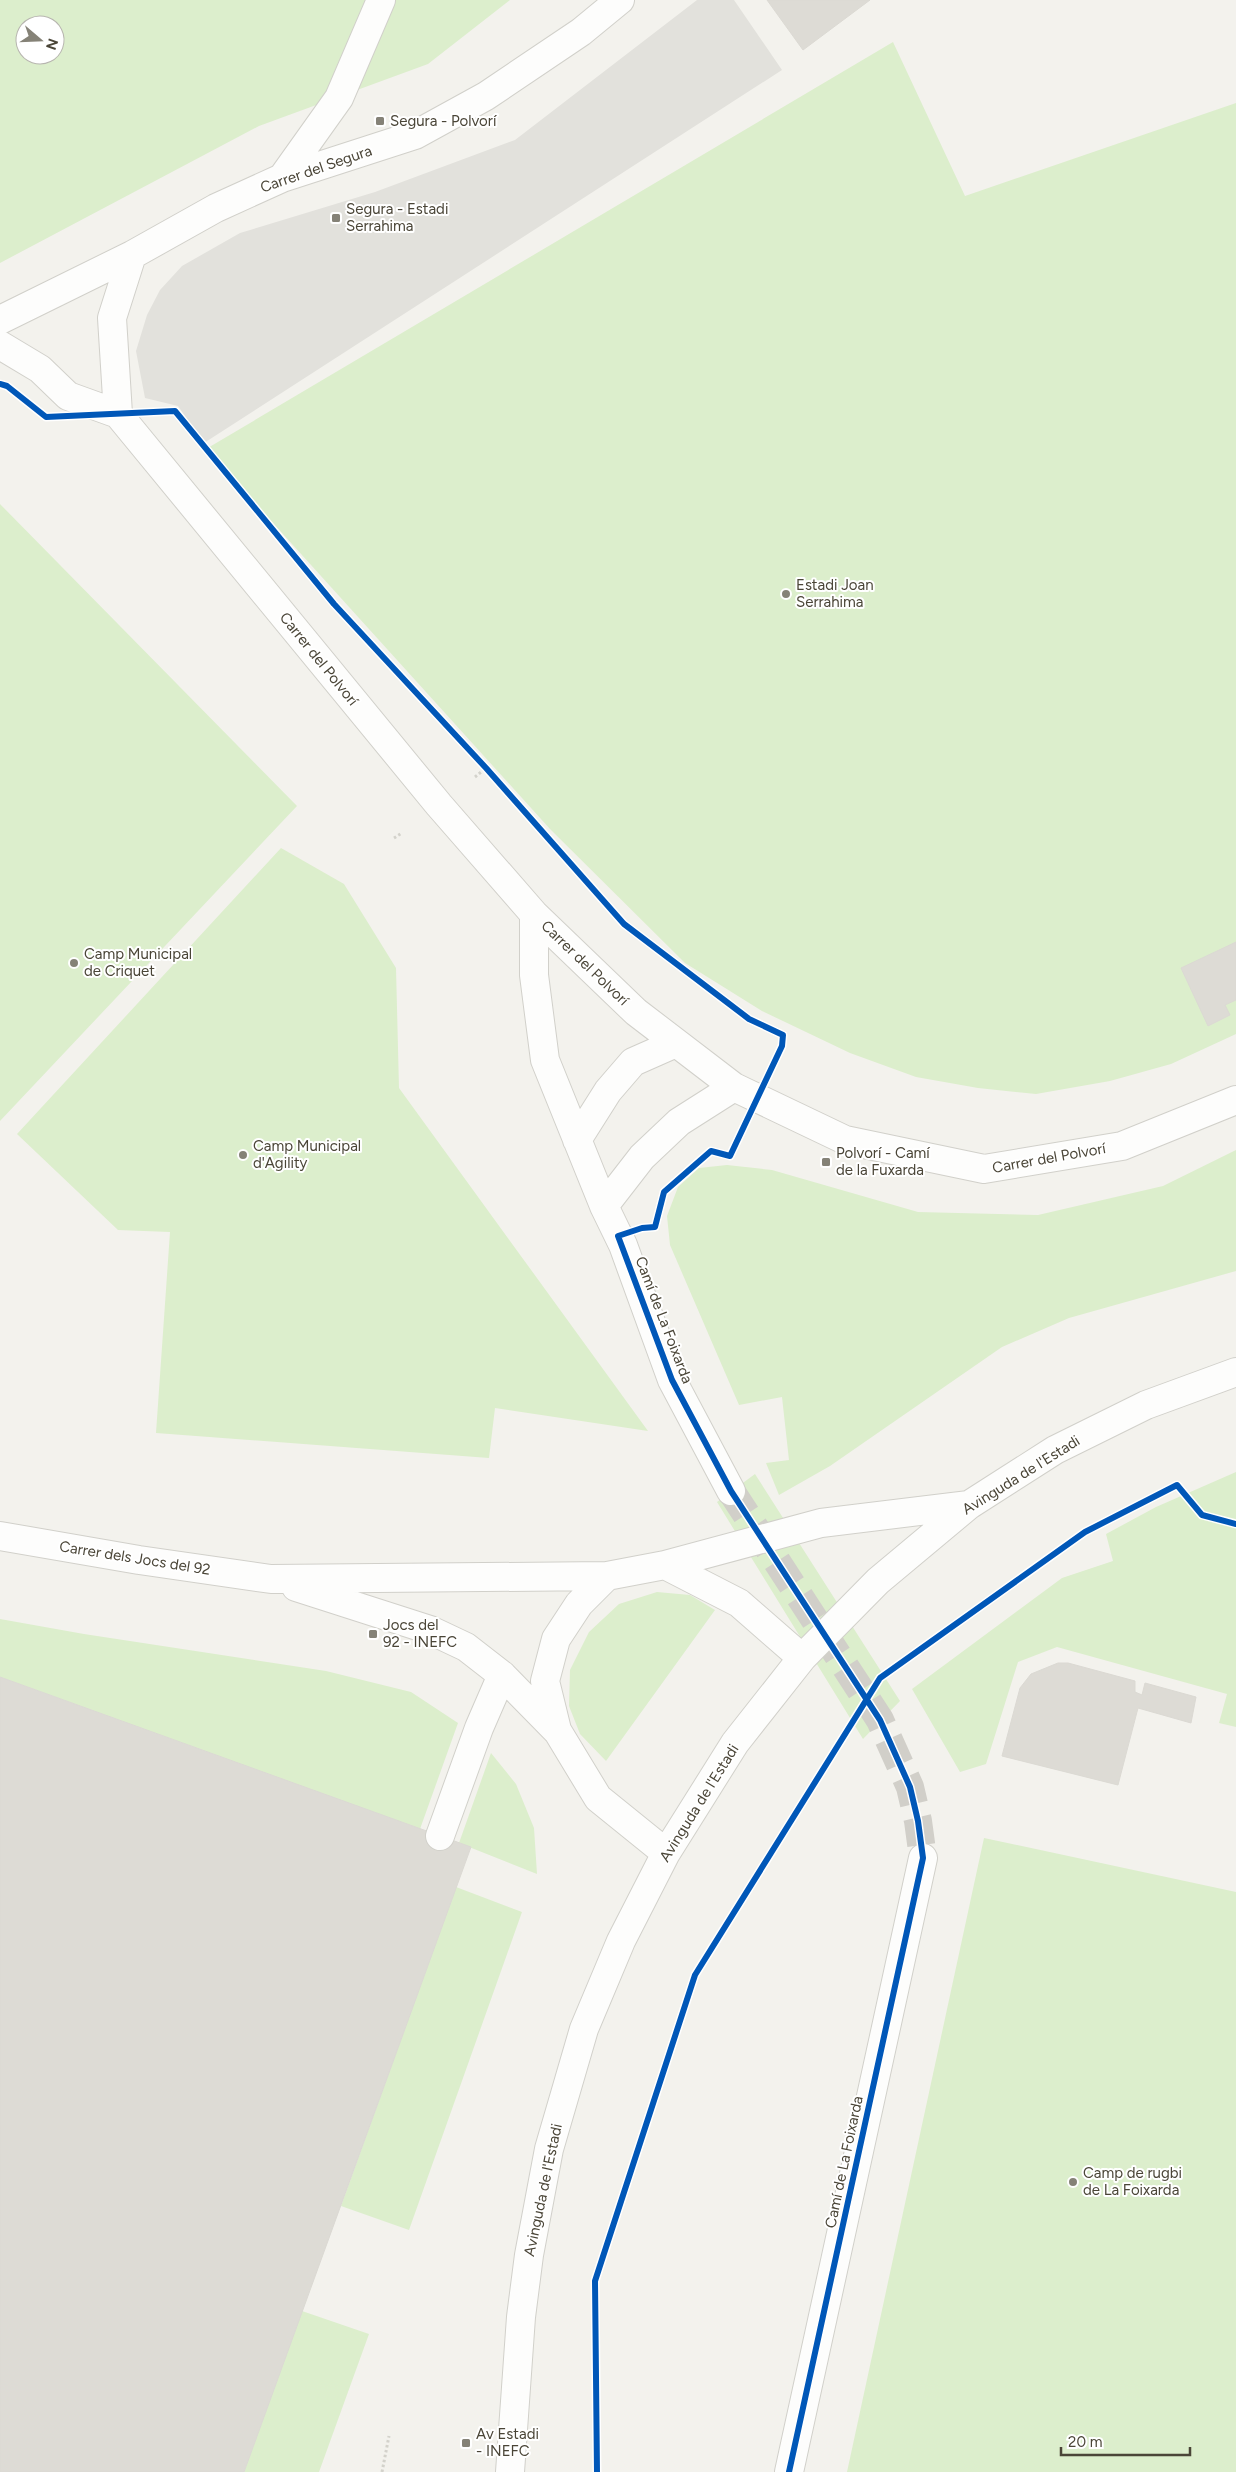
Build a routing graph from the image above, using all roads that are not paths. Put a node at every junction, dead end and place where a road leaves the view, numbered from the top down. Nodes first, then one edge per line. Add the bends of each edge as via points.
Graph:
1 (381, 0) edge
2 (620, 0) edge
3 (282, 178) junction
4 (132, 255) junction
5 (0, 320) edge
6 (0, 344) edge
7 (118, 414) junction
8 (534, 914) junction
9 (676, 1043) junction
10 (734, 1087) junction
11 (1236, 1100) edge
12 (577, 1140) junction
13 (604, 1206) junction
14 (1236, 1372) edge
15 (731, 1491) tunnel mouth
16 (969, 1505) junction
17 (0, 1536) edge
18 (665, 1564) junction
19 (607, 1576) junction
20 (271, 1579) junction
21 (802, 1658) junction
22 (502, 1675) junction
23 (558, 1732) junction
24 (440, 1836) dead end
25 (666, 1853) junction
26 (924, 1858) tunnel mouth
27 (510, 2472) edge
28 (789, 2472) edge

1 - 3 street via 339,98
2 - 3 street, Carrer del Segura via 581,32 486,96 415,135
3 - 4 street, Carrer del Segura via 216,208
4 - 5 street, Carrer del Segura
4 - 7 street via 112,318
6 - 7 street via 40,369 68,396
7 - 8 street, Carrer del Polvorí via 433,798
8 - 9 street, Carrer del Polvorí via 636,1012
8 - 12 street, Camí de La Foixarda via 534,975 545,1060
9 - 10 street, Carrer del Polvorí
9 - 12 street via 633,1062 608,1092
10 - 11 street, Carrer del Polvorí via 845,1140 984,1169 1122,1146
10 - 13 street via 679,1122 642,1157
12 - 13 street, Camí de La Foixarda
13 - 15 street, Camí de La Foixarda via 623,1245 672,1380
14 - 16 street, Avinguda de l'Estadi via 1146,1405 1055,1450
16 - 18 street via 821,1523
16 - 21 street, Avinguda de l'Estadi via 878,1581
17 - 20 street, Carrer dels Jocs del 92
18 - 19 street
18 - 21 street via 740,1603
19 - 20 street
19 - 23 street via 579,1604 556,1639 545,1681
20 - 22 street via 430,1630 466,1647
21 - 25 street, Avinguda de l'Estadi via 735,1743
22 - 23 street
22 - 24 street
23 - 25 street via 598,1798
25 - 27 street, Avinguda de l'Estadi via 621,1941 584,2028 549,2149 521,2317
26 - 28 street, Camí de La Foixarda

